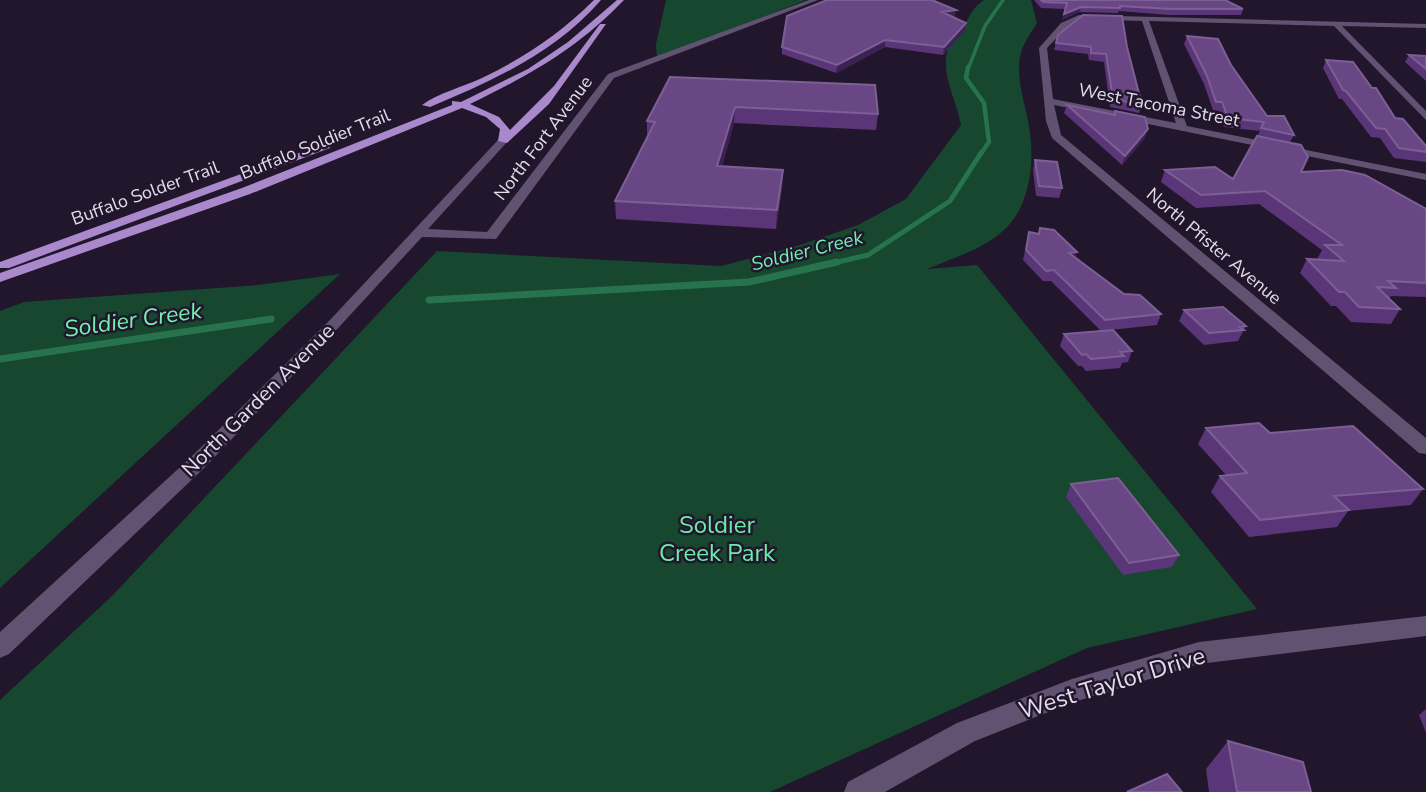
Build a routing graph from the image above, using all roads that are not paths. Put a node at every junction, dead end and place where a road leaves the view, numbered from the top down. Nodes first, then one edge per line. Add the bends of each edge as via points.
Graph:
1 (598, 0) edge
2 (816, 0) edge
3 (619, 3) edge
4 (1145, 19) junction
5 (1336, 24) junction
6 (1426, 26) edge
7 (441, 100) junction
8 (1050, 101) junction
9 (461, 104) junction
10 (1426, 117) edge
11 (1182, 127) junction
12 (503, 141) junction
13 (1386, 169) junction
14 (1426, 177) edge
15 (1426, 190) edge
16 (418, 233) junction
17 (0, 266) edge
18 (0, 278) edge
19 (1426, 449) edge
20 (1426, 626) edge
21 (0, 647) edge
22 (858, 792) edge

1 - 7 main road, Buffalo Solder Trail via 534,53
2 - 16 street, North Fort Avenue via 611,76 491,236
3 - 9 main road, Buffalo Soldier Trail via 531,71
3 - 12 main road via 564,80 527,124
4 - 5 street
4 - 8 street, North Pfister Avenue via 1079,17 1049,38 1042,48
4 - 11 street
5 - 6 street
5 - 10 street
7 - 9 main road
7 - 17 main road, Buffalo Solder Trail
8 - 11 street, West Tacoma Street
8 - 19 street, North Pfister Avenue via 1056,136 1076,155
9 - 12 main road via 500,122 505,129
9 - 18 main road, Buffalo Soldier Trail via 246,191
11 - 13 street, West Tacoma Street
12 - 16 street, North Garden Avenue
13 - 14 street, West Tacoma Street
13 - 15 street
16 - 21 street, North Garden Avenue via 196,464
20 - 22 street, West Taylor Drive via 1199,653 1072,691 966,732

